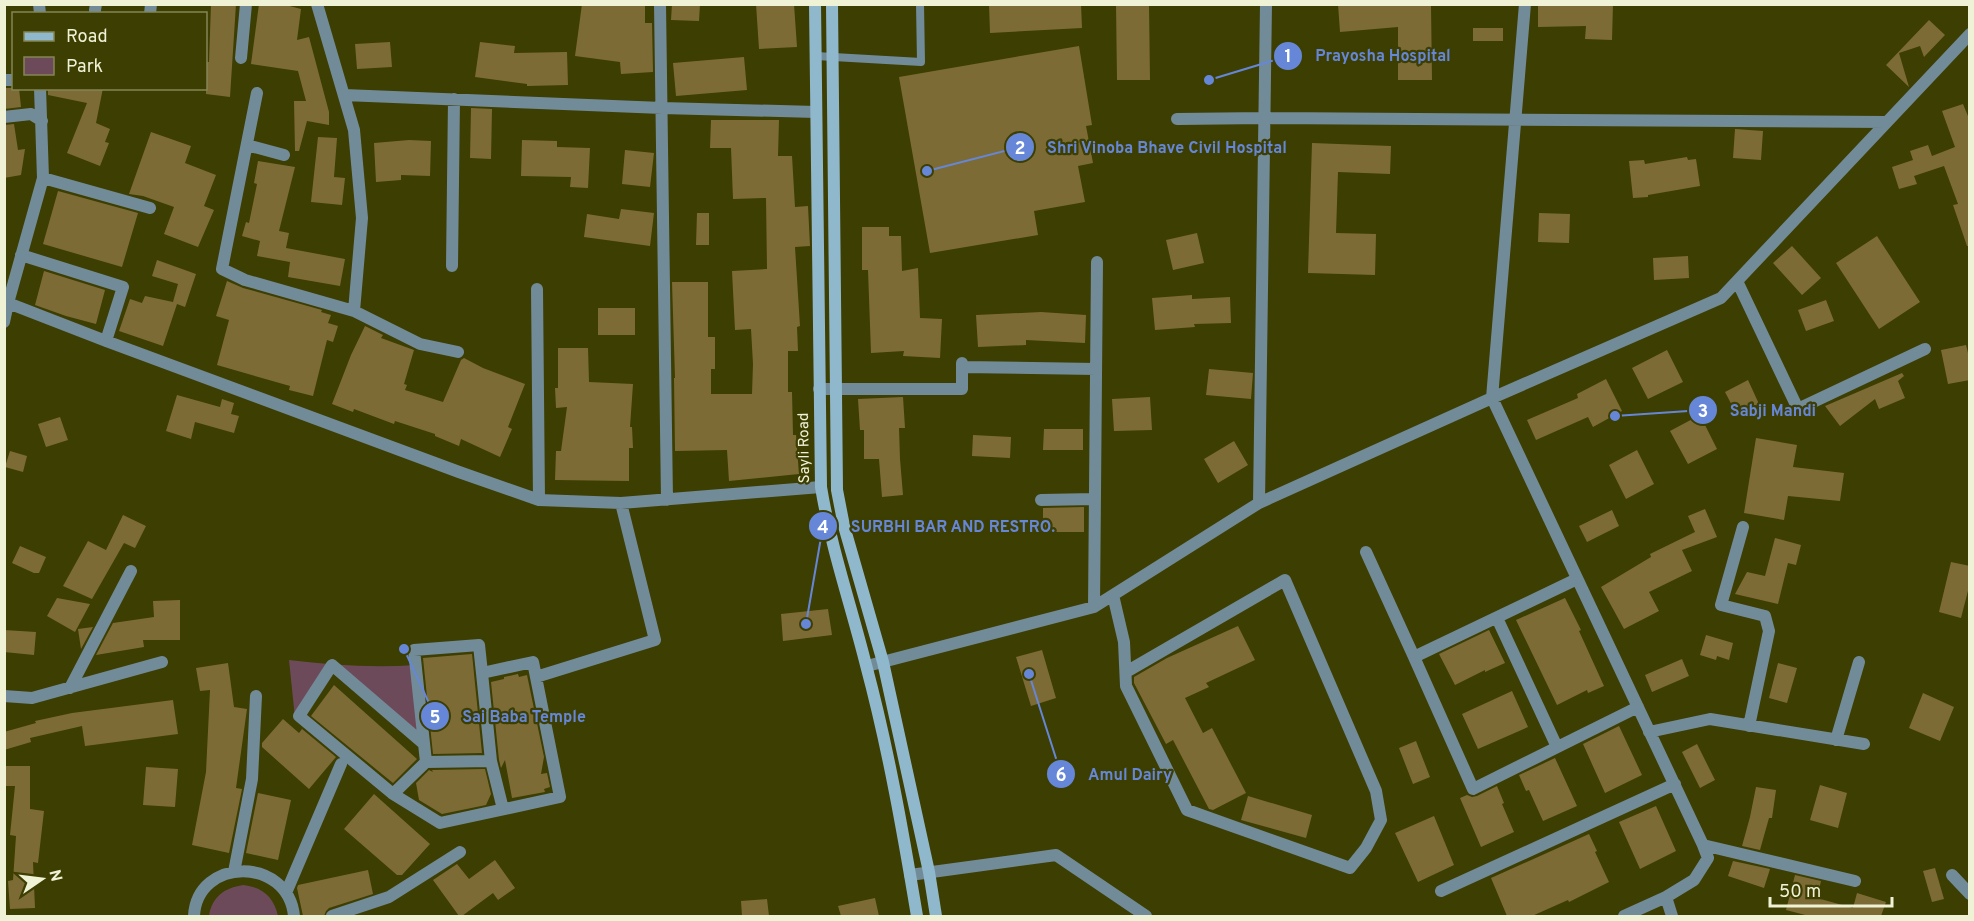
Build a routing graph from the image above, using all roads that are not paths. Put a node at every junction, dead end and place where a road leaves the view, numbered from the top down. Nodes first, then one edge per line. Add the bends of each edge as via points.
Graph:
1 (246, 4) edge
2 (317, 4) edge
3 (660, 4) edge
4 (814, 4) edge
5 (832, 4) edge
6 (920, 4) edge
7 (1266, 4) edge
8 (1525, 4) edge
9 (1970, 34) edge
10 (816, 56) junction
11 (833, 57) junction
12 (241, 58) dead end
13 (40, 90) edge
14 (257, 93) dead end
15 (344, 95) junction
16 (454, 99) junction
17 (662, 108) junction
18 (816, 112) junction
19 (4, 117) edge
20 (1265, 118) junction
21 (1177, 119) dead end
22 (1515, 120) junction
23 (42, 121) junction
24 (1886, 122) junction
25 (247, 145) junction
26 (284, 155) dead end
27 (43, 178) junction
28 (150, 208) dead end
29 (21, 255) junction
30 (1097, 262) dead end
31 (452, 266) dead end
32 (1737, 281) junction
33 (537, 290) dead end
34 (8, 303) junction
35 (354, 311) junction
36 (4, 322) edge
37 (106, 341) junction
38 (1925, 349) dead end
39 (458, 352) dead end
40 (1096, 369) junction
41 (819, 389) junction
42 (837, 389) junction
43 (1492, 398) junction
44 (821, 488) junction
45 (1095, 499) junction
46 (539, 500) junction
47 (667, 500) junction
48 (1041, 500) dead end
49 (621, 503) junction
50 (1259, 503) junction
51 (1743, 527) dead end
52 (1366, 552) dead end
53 (131, 571) dead end
54 (1577, 579) junction
55 (1113, 595) junction
56 (1094, 607) junction
57 (1497, 618) junction
58 (1414, 657) junction
59 (162, 662) dead end
60 (883, 662) junction
61 (1859, 662) dead end
62 (867, 666) junction
63 (482, 672) junction
64 (1126, 672) junction
65 (536, 677) junction
66 (70, 688) junction
67 (4, 696) edge
68 (256, 696) dead end
69 (1638, 707) junction
70 (1749, 726) junction
71 (1649, 732) junction
72 (1836, 740) junction
73 (424, 744) junction
74 (1864, 744) dead end
75 (1557, 747) junction
76 (491, 761) junction
77 (426, 762) junction
78 (341, 764) dead end
79 (1675, 784) junction
80 (393, 794) junction
81 (503, 809) junction
82 (1703, 845) junction
83 (460, 852) dead end
84 (234, 872) junction
85 (929, 872) junction
86 (910, 875) junction
87 (1952, 875) dead end
88 (1855, 881) dead end
89 (1441, 891) dead end
90 (286, 893) junction
91 (1970, 894) edge
92 (1666, 897) junction
93 (194, 916) edge
94 (294, 916) edge
95 (332, 916) edge
96 (916, 916) edge
97 (936, 916) edge
98 (1146, 916) edge
99 (1624, 916) edge
100 (1672, 916) edge

1 - 12 street
2 - 15 street
3 - 17 street
4 - 10 main road, Sayli Road
5 - 11 main road
6 - 11 lane via 921,62
7 - 20 street
8 - 22 street
9 - 24 street
10 - 11 lane
10 - 18 main road, Sayli Road
11 - 42 main road
13 - 23 street
14 - 25 street
15 - 16 street
15 - 35 street via 354,130 363,218
16 - 17 street
16 - 31 street
17 - 18 street
17 - 47 street
18 - 41 main road, Sayli Road
19 - 23 street via 31,114
20 - 21 street
20 - 22 street
20 - 50 street
22 - 24 street
22 - 43 street
23 - 27 street
24 - 32 street
25 - 26 street
25 - 35 street via 222,269 245,280
27 - 28 street
27 - 29 street
29 - 34 street
29 - 37 street via 123,286
30 - 40 street
32 - 38 street via 1798,408
32 - 43 street via 1721,298
33 - 46 street
34 - 36 street
34 - 37 street
35 - 39 street via 420,344
37 - 46 street
40 - 42 street via 962,365 962,389
40 - 45 street
41 - 42 street
41 - 44 main road, Sayli Road
42 - 60 main road via 837,490
43 - 50 street
43 - 54 street
44 - 47 street
44 - 62 main road, Sayli Road via 836,559
45 - 48 street
45 - 56 street
46 - 49 street
47 - 49 street
49 - 65 street via 655,640
50 - 55 street
51 - 70 street via 1721,605 1765,616 1769,631
52 - 58 street
53 - 66 street
54 - 57 street
54 - 69 street
55 - 56 street
55 - 64 street via 1124,642
56 - 60 street
57 - 58 street
57 - 75 street
58 - 75 street via 1473,789
59 - 66 street
60 - 62 street
60 - 85 main road
61 - 72 street
62 - 86 main road, Sayli Road
63 - 65 street via 533,662
63 - 73 street via 479,645 414,650
63 - 76 street
64 - 64 street via 1126,686 1187,810 1350,868 1381,820 1376,791 1285,580
65 - 81 street via 560,797
66 - 67 street via 32,698
68 - 84 street via 252,779
69 - 71 street
69 - 75 street
70 - 71 street via 1710,719
70 - 72 street
71 - 79 street
72 - 74 street
73 - 77 street
73 - 80 street via 332,665 299,716
76 - 77 street
76 - 81 street
77 - 80 street
78 - 90 street
79 - 82 street
79 - 89 street
80 - 81 street via 440,823
82 - 88 street
82 - 92 street via 1708,858 1694,880
83 - 95 street via 388,897
84 - 90 street via 258,873 274,880
84 - 93 street via 211,883 200,895
85 - 86 street
85 - 97 main road
85 - 98 street via 1056,855
86 - 96 main road, Sayli Road
87 - 91 street
90 - 94 street
92 - 99 street
92 - 100 street

